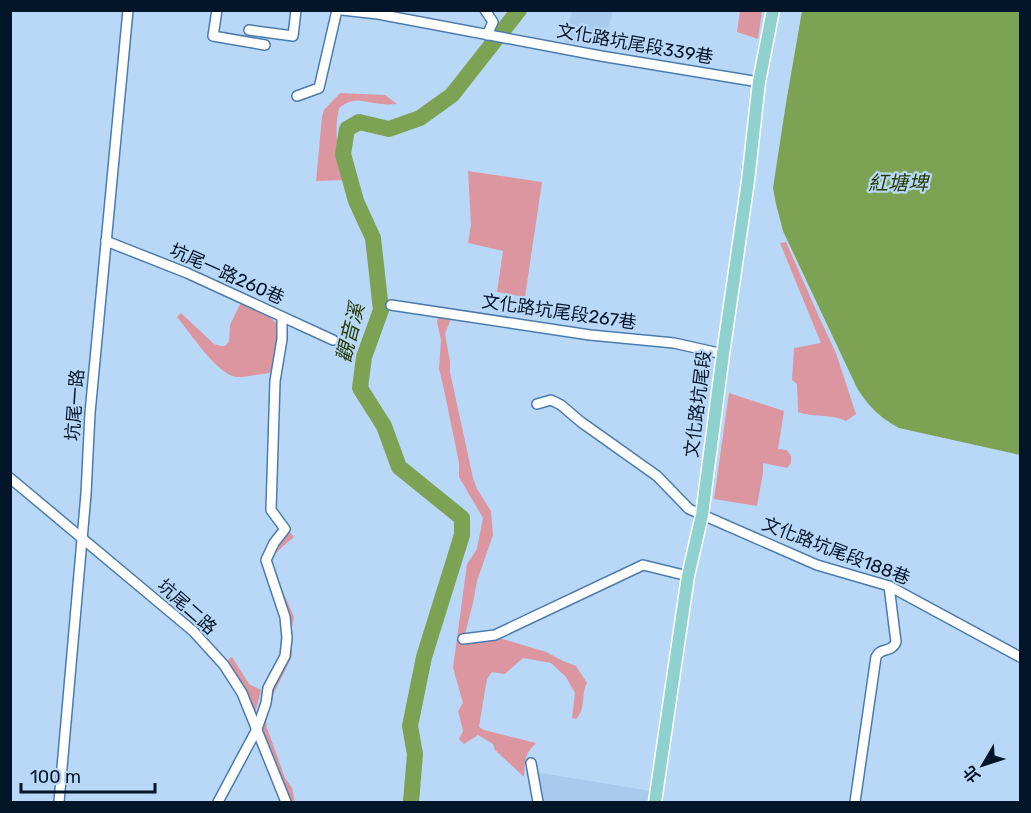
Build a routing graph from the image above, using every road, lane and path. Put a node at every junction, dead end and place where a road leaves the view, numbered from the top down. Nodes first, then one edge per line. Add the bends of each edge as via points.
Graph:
1 (128, 10) edge
2 (217, 10) edge
3 (296, 10) edge
4 (337, 10) edge
5 (342, 10) edge
6 (485, 10) edge
7 (773, 10) edge
8 (249, 30) dead end
9 (488, 34) junction
10 (265, 45) dead end
11 (759, 82) junction
12 (297, 96) dead end
13 (106, 241) junction
14 (391, 305) dead end
15 (282, 317) junction
16 (333, 340) dead end
17 (723, 354) junction
18 (537, 404) dead end
19 (10, 478) edge
20 (702, 515) junction
21 (83, 539) junction
22 (688, 576) junction
23 (889, 586) junction
24 (463, 639) dead end
25 (1020, 657) edge
26 (257, 729) junction
27 (531, 763) dead end
28 (59, 802) edge
29 (218, 802) edge
30 (286, 802) edge
31 (538, 802) edge
32 (655, 802) edge
33 (855, 802) edge

1 - 13 street, 坑尾一路
2 - 10 street via 213,36
3 - 8 street via 293,36
4 - 12 street via 318,88
5 - 9 street, 文化路坑尾段339巷
6 - 9 street via 493,22
7 - 11 main road, 文化路坑尾段
9 - 11 street, 文化路坑尾段339巷
11 - 17 main road, 文化路坑尾段
13 - 15 street, 坑尾一路260巷
13 - 21 street, 坑尾一路
14 - 17 street, 文化路坑尾段267巷 via 590,335 674,342
15 - 16 street, 坑尾一路260巷
15 - 26 street via 275,381 271,510 285,529 266,560 285,617 287,646 268,688
17 - 20 main road, 文化路坑尾段
18 - 20 street, 文化路坑尾段188巷 via 551,400 561,405 657,477 689,509
19 - 21 street, 坑尾二路
20 - 22 main road, 文化路坑尾段
20 - 23 street, 文化路坑尾段188巷 via 817,566
21 - 26 street, 坑尾二路 via 193,631 224,665 242,693
21 - 28 street, 坑尾一路
22 - 24 street via 643,565 495,635
22 - 32 main road, 文化路坑尾段
23 - 25 street, 文化路坑尾段188巷
23 - 33 street via 896,642 876,657
26 - 29 street
26 - 30 street, 坑尾二路
27 - 31 street

